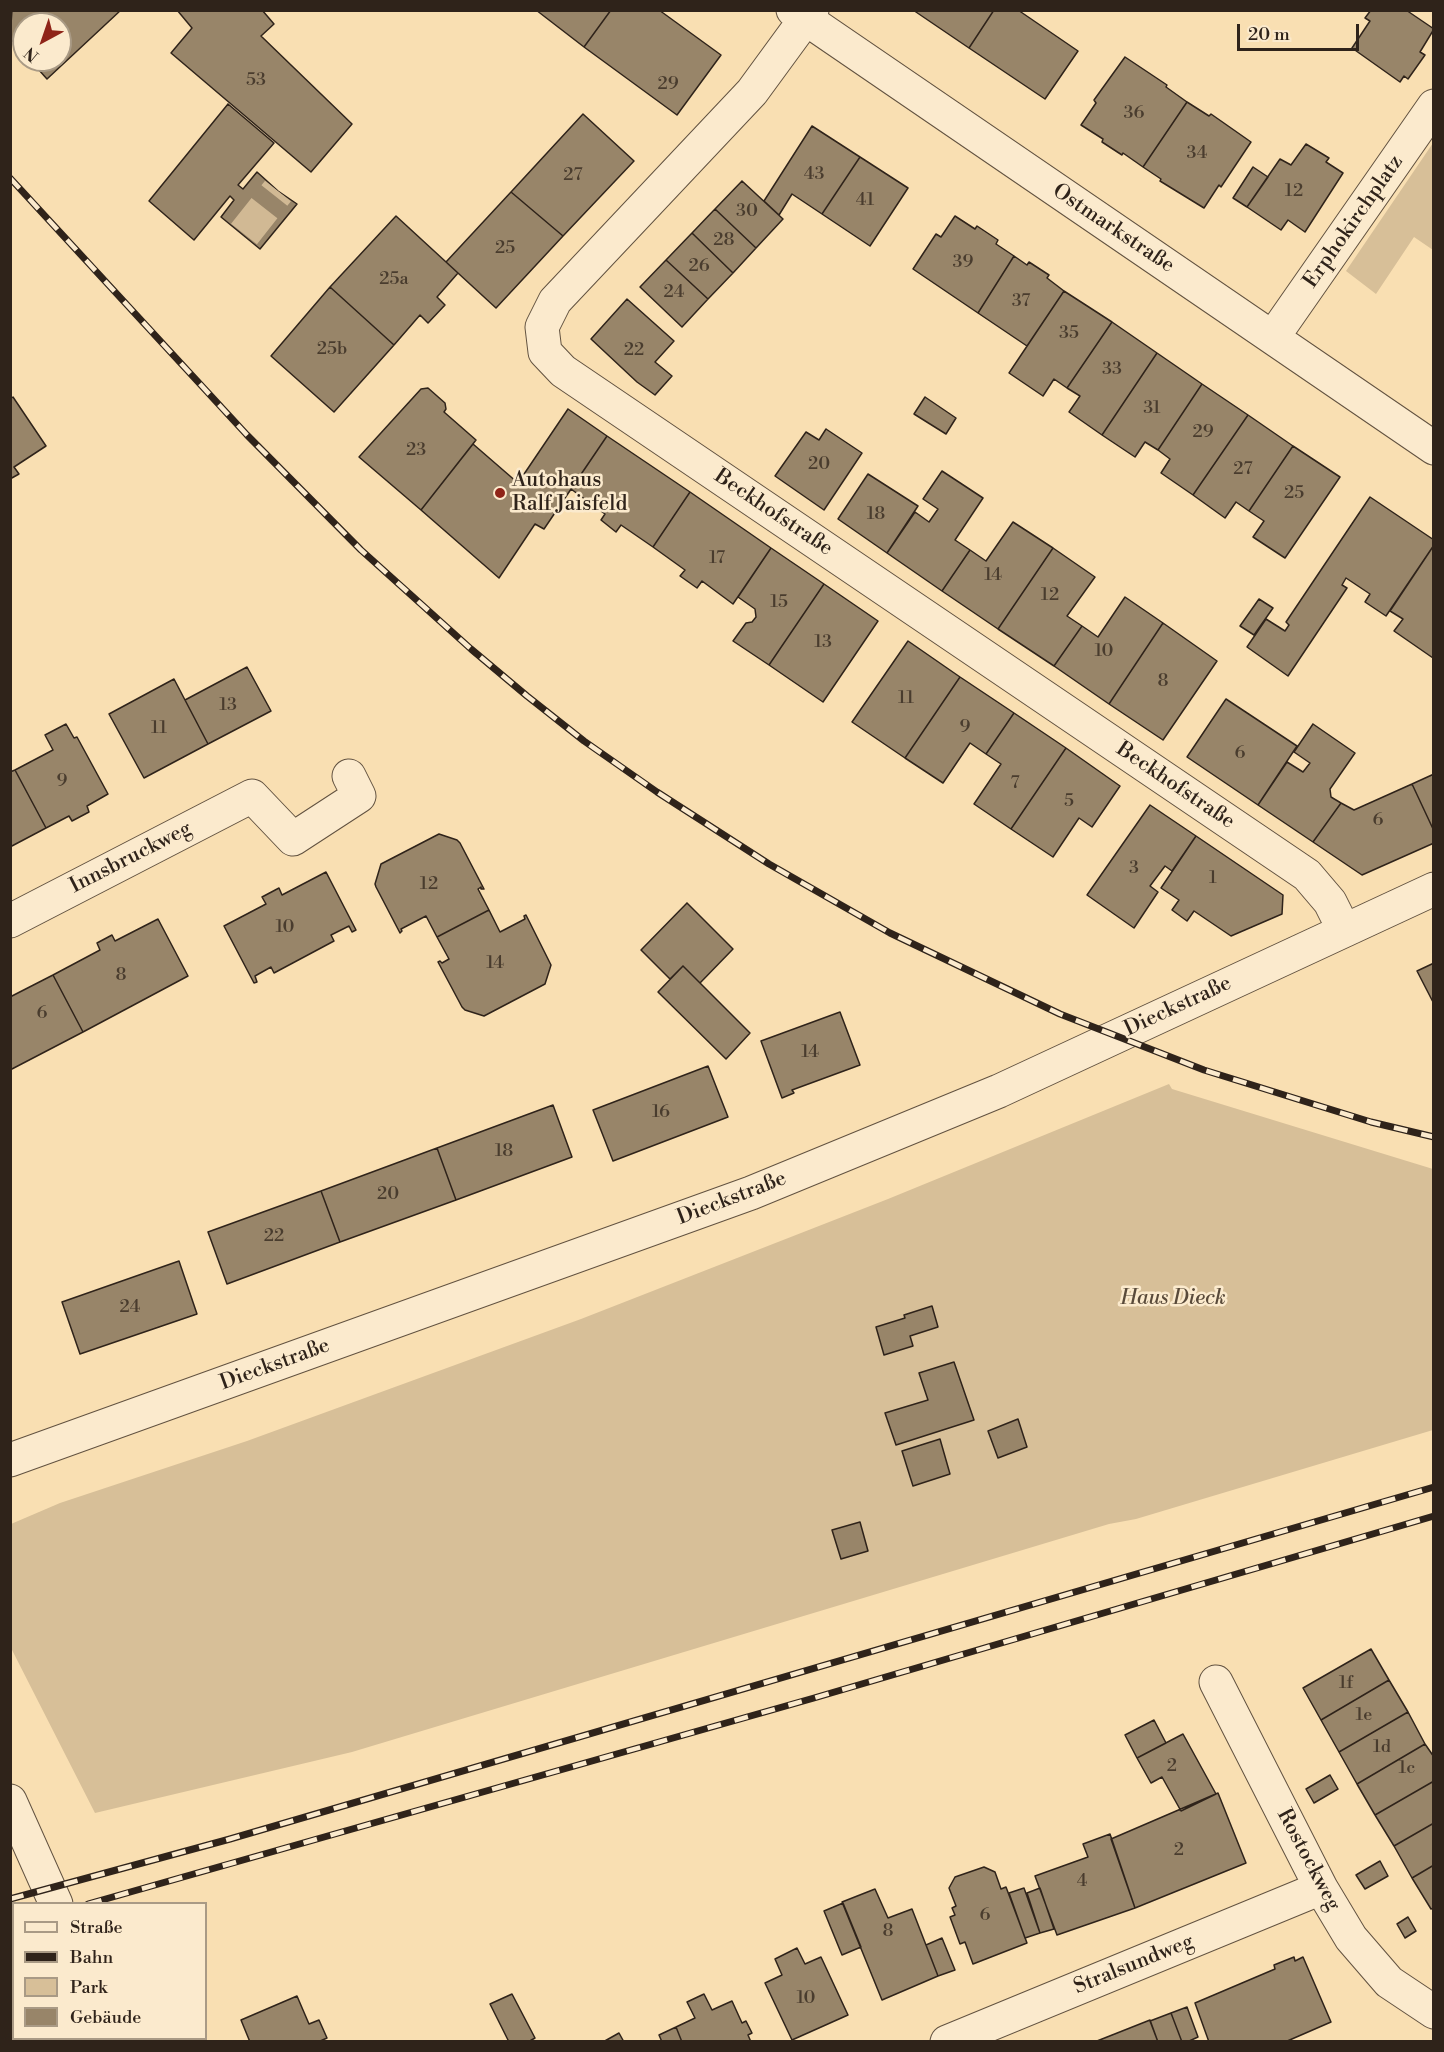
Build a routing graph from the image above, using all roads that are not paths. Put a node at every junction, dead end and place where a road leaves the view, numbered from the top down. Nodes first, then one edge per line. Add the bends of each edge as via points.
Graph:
1 (803, 13) edge
2 (1434, 106) edge
3 (1273, 337) junction
4 (1434, 448) edge
5 (349, 777) dead end
6 (1434, 889) edge
7 (10, 921) edge
8 (1344, 930) junction
9 (10, 1461) edge
10 (1216, 1682) dead end
11 (10, 1801) edge
12 (1321, 1888) junction
13 (55, 1902) edge
14 (1434, 2012) edge
15 (947, 2042) edge

1 - 3 street, Ostmarkstraße
1 - 8 street, Beckhofstraße via 752,92 555,301 542,327 545,352 573,378 1307,875 1330,902
2 - 3 street, Erphokirchplatz
3 - 4 street, Ostmarkstraße
5 - 7 street, Innsbruckweg via 359,796 293,839 252,796
6 - 8 street, Dieckstraße
8 - 9 street, Dieckstraße via 999,1091 751,1193
10 - 12 street, Rostockweg
11 - 13 street
12 - 14 street, Rostockweg via 1351,1938 1389,1982
12 - 15 street, Stralsundweg

